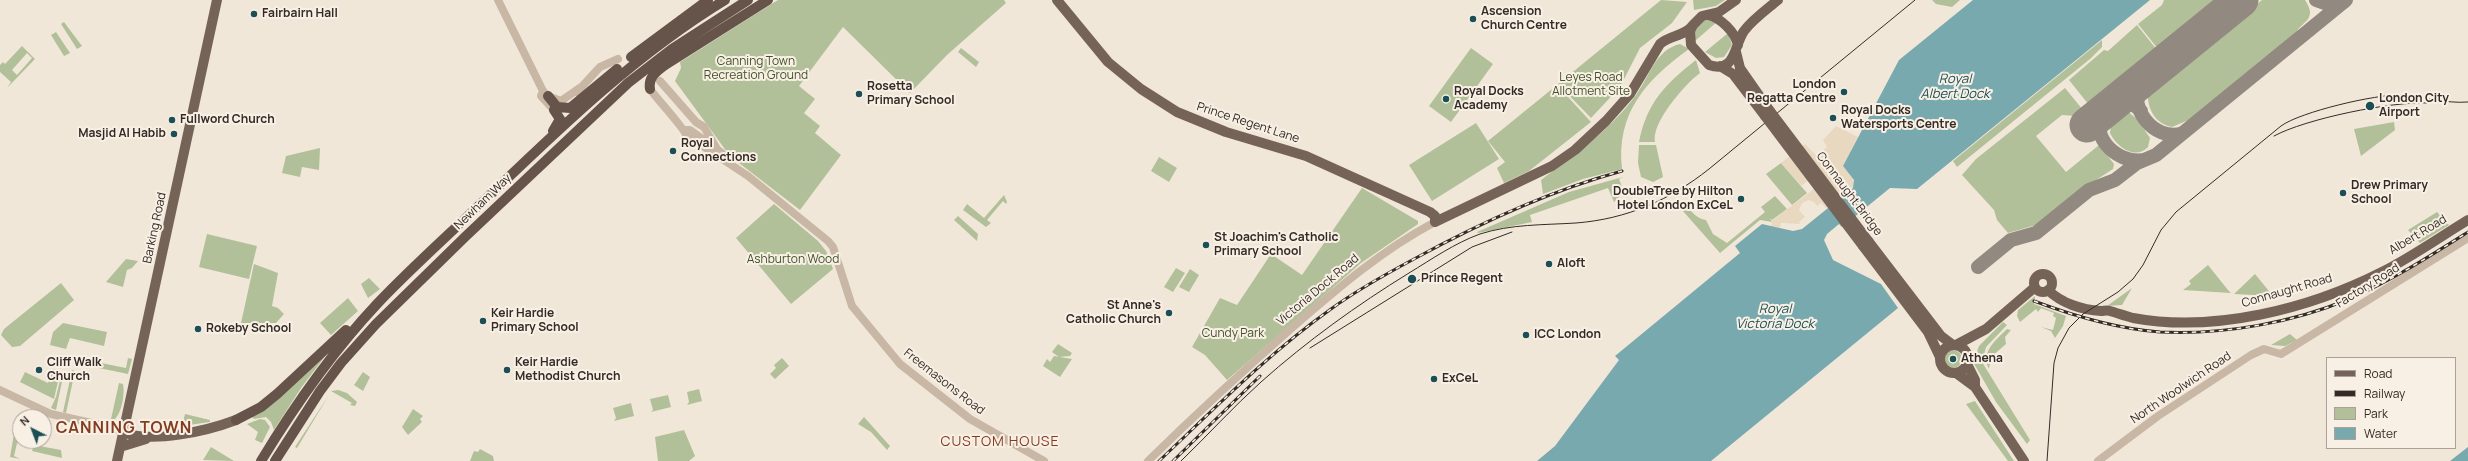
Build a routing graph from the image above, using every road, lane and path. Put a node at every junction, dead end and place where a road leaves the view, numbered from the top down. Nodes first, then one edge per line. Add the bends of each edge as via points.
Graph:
1 (217, 0) edge
2 (498, 0) edge
3 (708, 0) edge
4 (748, 0) edge
5 (768, 0) edge
6 (1057, 0) edge
7 (1736, 0) edge
8 (1778, 0) edge
9 (722, 2) edge
10 (1708, 15) junction
11 (1693, 25) junction
12 (1691, 45) junction
13 (1737, 45) junction
14 (1653, 57) junction
15 (618, 59) dead end
16 (1720, 66) junction
17 (660, 81) dead end
18 (628, 83) junction
19 (581, 87) junction
20 (650, 89) junction
21 (548, 95) junction
22 (557, 109) junction
23 (1768, 114) junction
24 (696, 122) junction
25 (685, 130) junction
26 (703, 139) junction
27 (544, 144) junction
28 (706, 148) junction
29 (717, 149) junction
30 (726, 160) junction
31 (2468, 220) edge
32 (1435, 222) junction
33 (2468, 238) edge
34 (2381, 272) joint
35 (2035, 287) junction
36 (2048, 290) junction
37 (376, 305) junction
38 (1917, 311) junction
39 (1976, 336) junction
40 (1955, 345) junction
41 (1967, 353) junction
42 (2282, 354) joint
43 (1941, 362) junction
44 (1967, 364) junction
45 (1956, 373) junction
46 (1975, 387) junction
47 (0, 390) edge
48 (236, 420) joint
49 (123, 432) junction
50 (149, 436) junction
51 (120, 447) junction
52 (117, 461) edge
53 (261, 461) edge
54 (275, 461) edge
55 (1044, 461) edge
56 (1148, 461) edge
57 (2024, 461) edge
58 (2098, 461) edge

1 - 49 main road, Barking Road
2 - 21 street
3 - 22 highway via 651,41 577,104 570,108
4 - 18 highway, Newham Way via 677,46
5 - 20 highway via 665,65 651,78
6 - 32 main road, Prince Regent Lane via 1108,62 1141,89 1177,112 1226,132 1328,165 1417,208 1424,216
7 - 10 main road via 1719,12
8 - 13 main road via 1748,27
9 - 27 highway, Newham Way via 630,66
10 - 11 main road via 1702,16
10 - 13 main road via 1720,20
11 - 12 main road via 1690,31
11 - 14 main road via 1684,33 1665,40 1656,49
12 - 14 main road via 1674,41 1664,46
12 - 16 main road via 1705,62
13 - 16 main road via 1730,61
13 - 23 main road, Connaught Bridge via 1740,68
14 - 32 main road, Victoria Dock Road via 1630,94 1606,121 1563,160
15 - 19 street via 600,67
16 - 23 main road, Connaught Bridge via 1733,74
17 - 24 street, Freemasons Road
18 - 20 highway via 642,84
18 - 54 highway, Newham Way via 376,324 320,391
19 - 21 street via 564,100
19 - 22 street
20 - 25 street, Freemasons Road
21 - 22 highway
22 - 27 highway via 560,121
23 - 38 main road, Connaught Bridge, bridge
24 - 26 street, Freemasons Road
24 - 29 street, Freemasons Road via 702,125
25 - 26 street, Freemasons Road via 690,130
25 - 28 street, Freemasons Road via 686,135
26 - 28 street, Freemasons Road
26 - 29 street, Freemasons Road
27 - 37 highway, Newham Way
28 - 30 street, Freemasons Road via 720,159
29 - 30 street, Freemasons Road
30 - 55 street, Freemasons Road via 828,241 833,247 852,306 900,364 970,419
31 - 34 main road, Albert Road
32 - 56 street, Victoria Dock Road via 1389,249 1357,273 1252,363
33 - 42 street, Factory Road
34 - 36 main road, Connaught Road via 2322,296 2256,315 2184,322 2124,316 2109,310 2101,311 2066,302
35 - 36 main road, Connaught Road via 2040,291
35 - 36 main road via 2035,278 2044,273 2052,280
35 - 39 main road
37 - 48 highway via 364,312 296,379 261,407
37 - 53 highway, Newham Way via 324,366 297,403
38 - 40 main road, Connaught Bridge via 1941,336
38 - 43 main road, Connaught Bridge via 1934,342
39 - 40 main road
39 - 41 main road
40 - 41 main road via 1962,347
40 - 43 main road via 1946,347
41 - 44 main road
42 - 58 street, North Woolwich Road via 2264,349 2251,355 2158,416
43 - 45 main road via 1946,371
44 - 45 main road
44 - 46 main road via 1975,380
45 - 46 main road
46 - 57 main road
47 - 49 street via 51,414
48 - 50 main road via 198,431
49 - 50 main road via 131,436
49 - 51 main road, Barking Road
50 - 51 main road
51 - 52 main road, Barking Road

